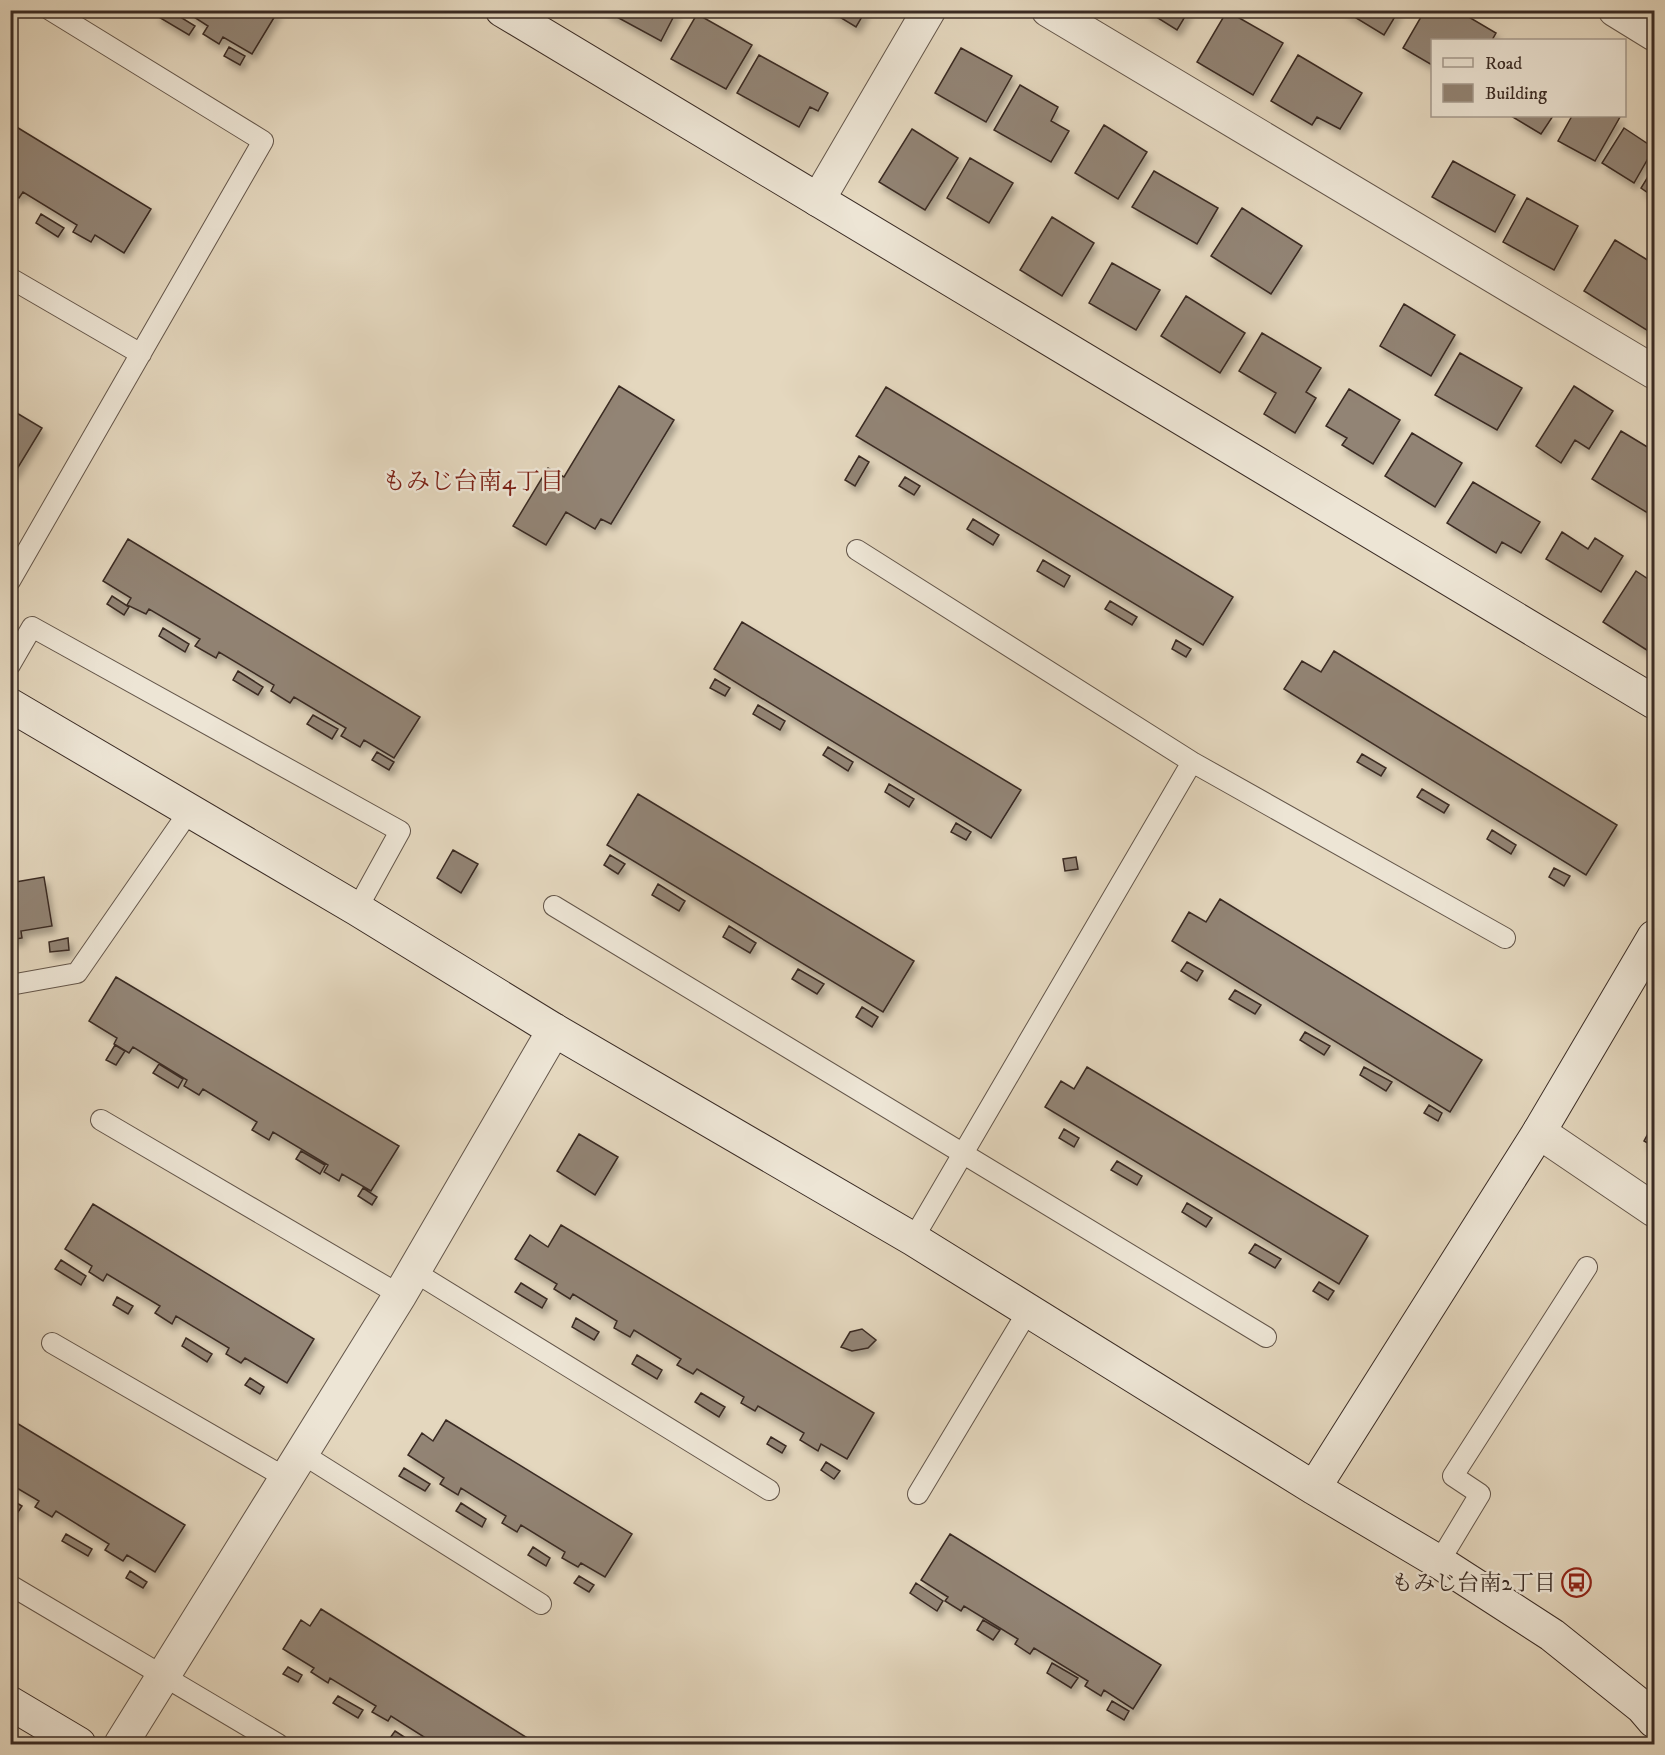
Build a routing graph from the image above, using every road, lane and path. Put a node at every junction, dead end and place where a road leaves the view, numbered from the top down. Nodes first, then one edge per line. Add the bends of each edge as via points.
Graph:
1 (50, 10) edge
2 (502, 10) edge
3 (929, 10) edge
4 (1048, 10) edge
5 (1615, 10) edge
6 (1654, 34) edge
7 (818, 200) junction
8 (10, 278) edge
9 (141, 354) junction
10 (1654, 372) edge
11 (856, 550) dead end
12 (10, 581) edge
13 (10, 664) edge
14 (1654, 702) edge
15 (10, 705) edge
16 (1192, 762) junction
17 (190, 810) junction
18 (554, 906) dead end
19 (357, 909) junction
20 (1505, 938) dead end
21 (1654, 938) edge
22 (10, 985) edge
23 (554, 1030) junction
24 (101, 1120) dead end
25 (1539, 1132) junction
26 (963, 1155) junction
27 (1654, 1210) edge
28 (913, 1239) junction
29 (1587, 1267) dead end
30 (406, 1283) junction
31 (1028, 1311) junction
32 (1266, 1336) dead end
33 (52, 1343) dead end
34 (293, 1466) junction
35 (1314, 1488) junction
36 (770, 1490) dead end
37 (918, 1494) dead end
38 (1439, 1562) junction
39 (10, 1585) edge
40 (541, 1604) dead end
41 (164, 1676) junction
42 (10, 1703) edge
43 (1654, 1721) edge
44 (79, 1744) edge
45 (121, 1744) edge
46 (279, 1744) edge

1 - 9 lane via 263,141
2 - 7 street
3 - 7 street
4 - 10 street
5 - 6 street
7 - 14 street
8 - 9 lane
9 - 12 lane
11 - 16 lane
13 - 19 lane via 32,627 400,831
15 - 17 street
16 - 20 lane
16 - 26 lane
17 - 19 street
17 - 22 lane via 76,974
18 - 26 lane
19 - 23 street
21 - 25 street
23 - 28 street
23 - 30 street
24 - 30 lane
25 - 27 street
25 - 35 street
26 - 28 lane
26 - 32 lane
28 - 31 street
29 - 38 lane via 1453,1476 1480,1494
30 - 34 street
30 - 36 lane
31 - 35 street
31 - 37 lane
33 - 34 lane
34 - 40 lane
34 - 41 street
35 - 38 street
38 - 43 street via 1552,1635
39 - 41 lane
41 - 45 street
41 - 46 lane
42 - 44 street

